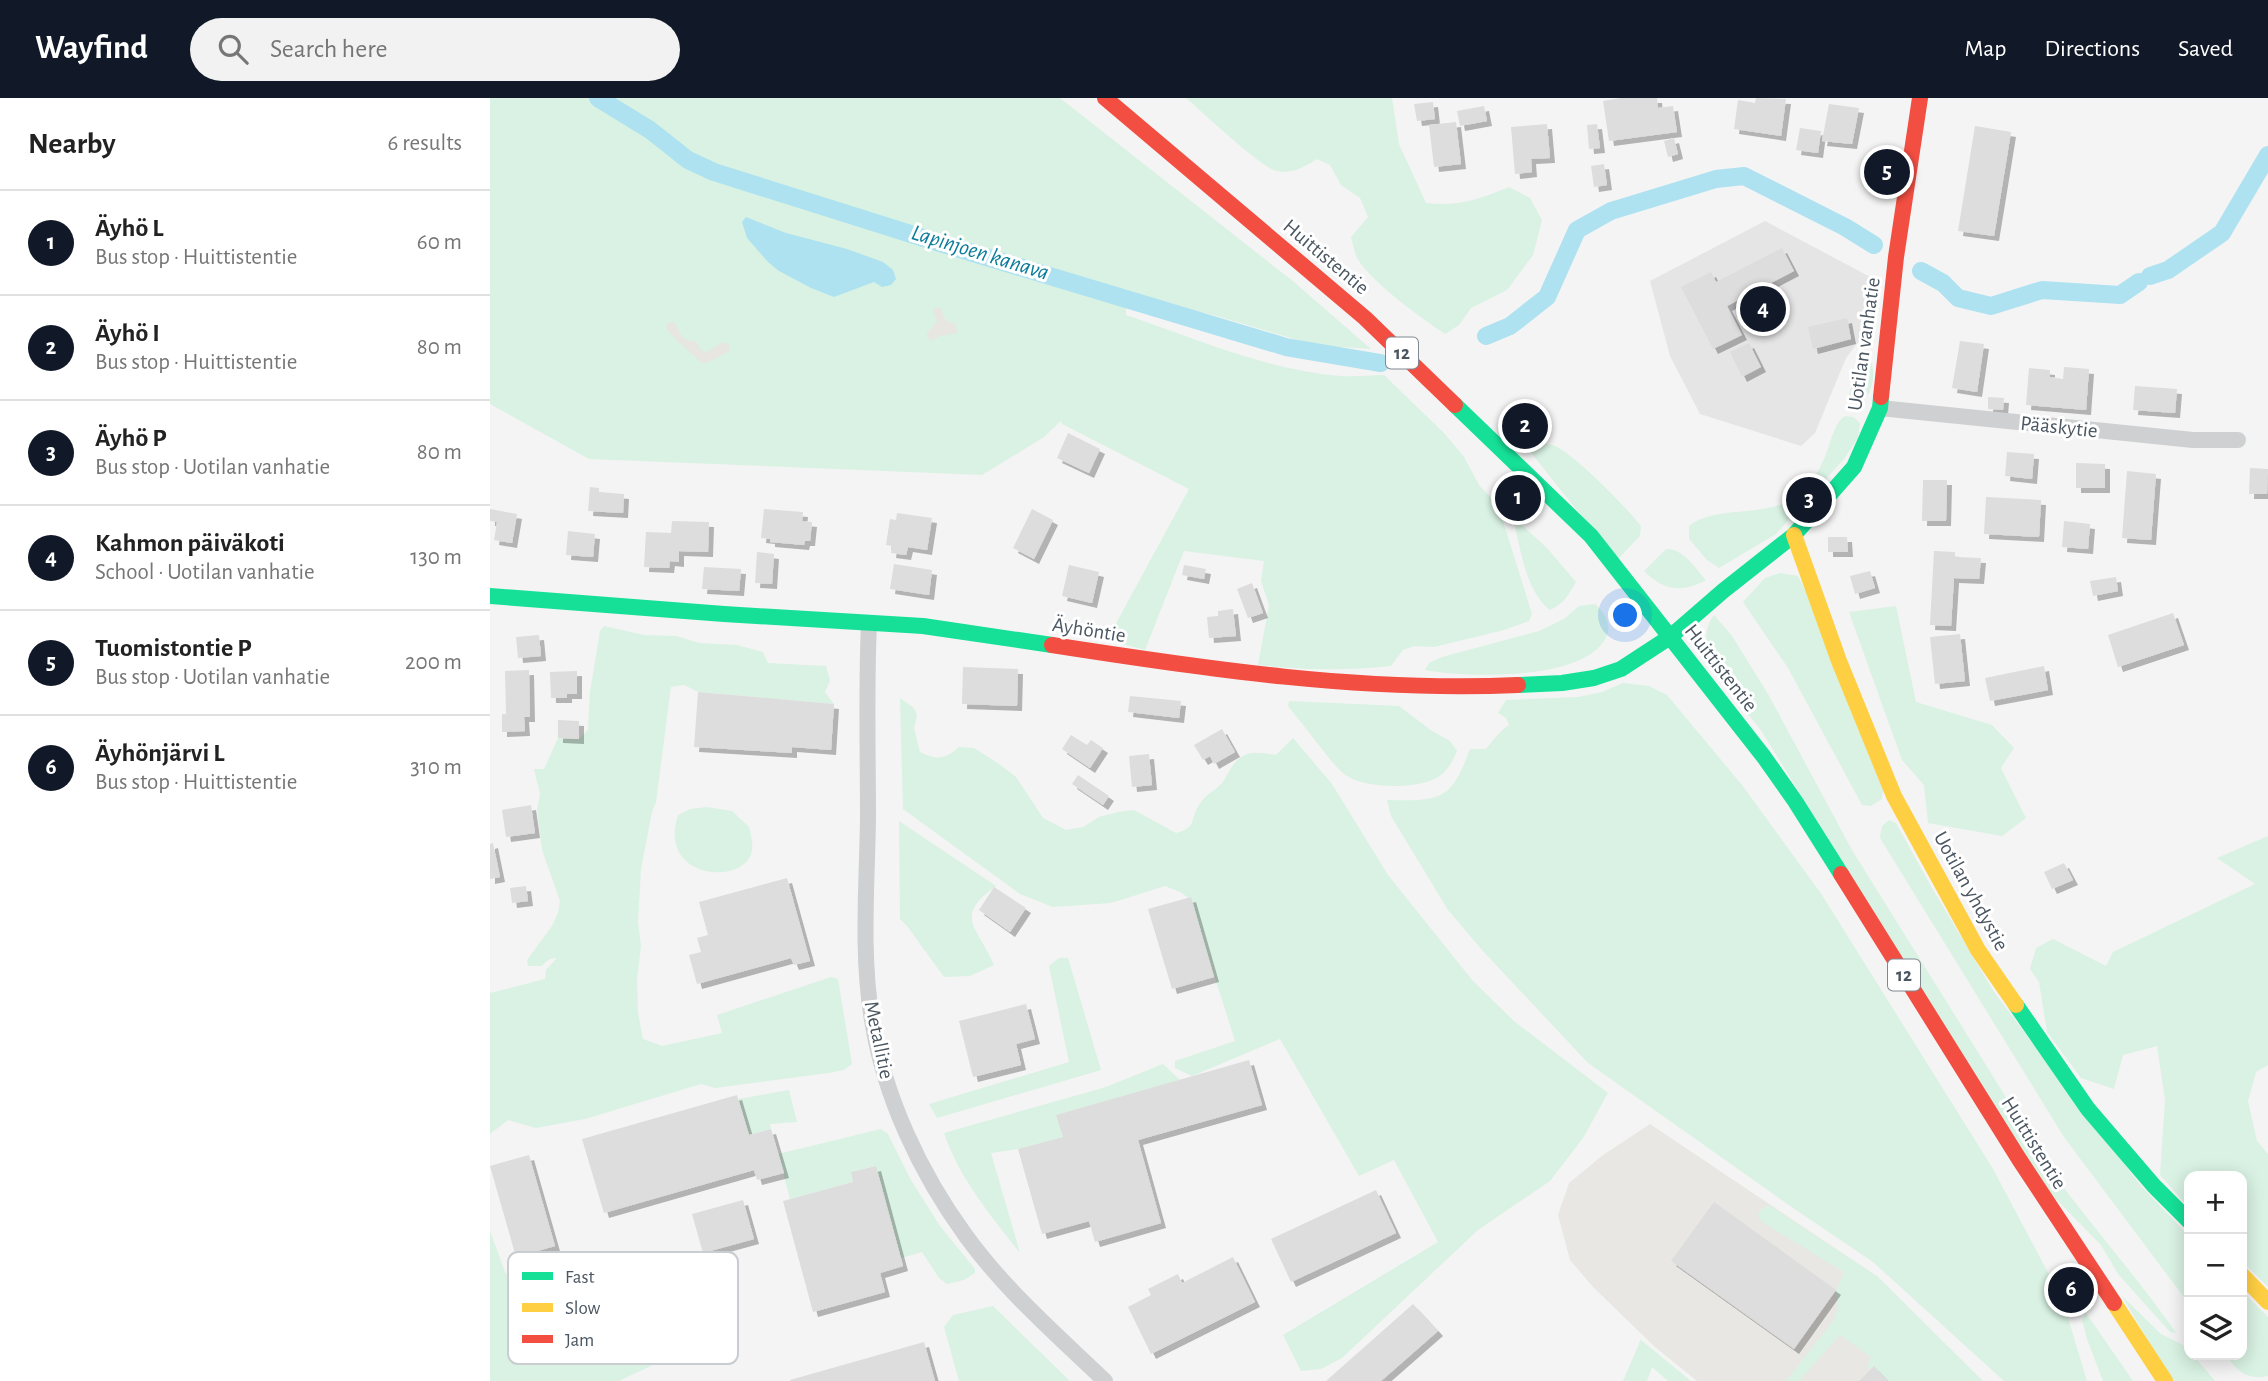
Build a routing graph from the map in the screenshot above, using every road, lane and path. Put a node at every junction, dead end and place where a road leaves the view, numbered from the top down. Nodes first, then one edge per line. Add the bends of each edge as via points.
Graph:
1 (1105, 98) edge
2 (1920, 98) edge
3 (1880, 408) junction
4 (2238, 440) dead end
5 (1794, 535) junction
6 (490, 596) edge
7 (869, 623) junction
8 (1670, 637) junction
9 (2184, 1216) edge
10 (2247, 1280) edge
11 (2268, 1302) edge
12 (2124, 1321) junction
13 (1105, 1381) edge
14 (2155, 1381) edge
15 (2165, 1381) edge

1 - 8 main road, Huittistentie / 12 via 1365,318 1506,452 1591,536
2 - 3 main road, Uotilan vanhatie
3 - 4 street, Pääskytie via 2180,439
3 - 5 main road, Uotilan vanhatie via 1854,467
5 - 8 main road, Uotilan vanhatie
5 - 9 main road, Uotilan yhdystie via 1894,796 1978,950 2088,1109
6 - 7 main road, Äyhöntie
7 - 8 main road, Äyhöntie via 923,626 1298,680 1371,685 1498,686 1594,678 1620,669
7 - 13 street, Metallitie via 868,977 883,1072 928,1174 967,1238 1022,1301
8 - 12 main road, Huittistentie / 12 via 1795,801
10 - 11 main road
12 - 14 main road, 12
12 - 15 main road, Huittistentie / 12

